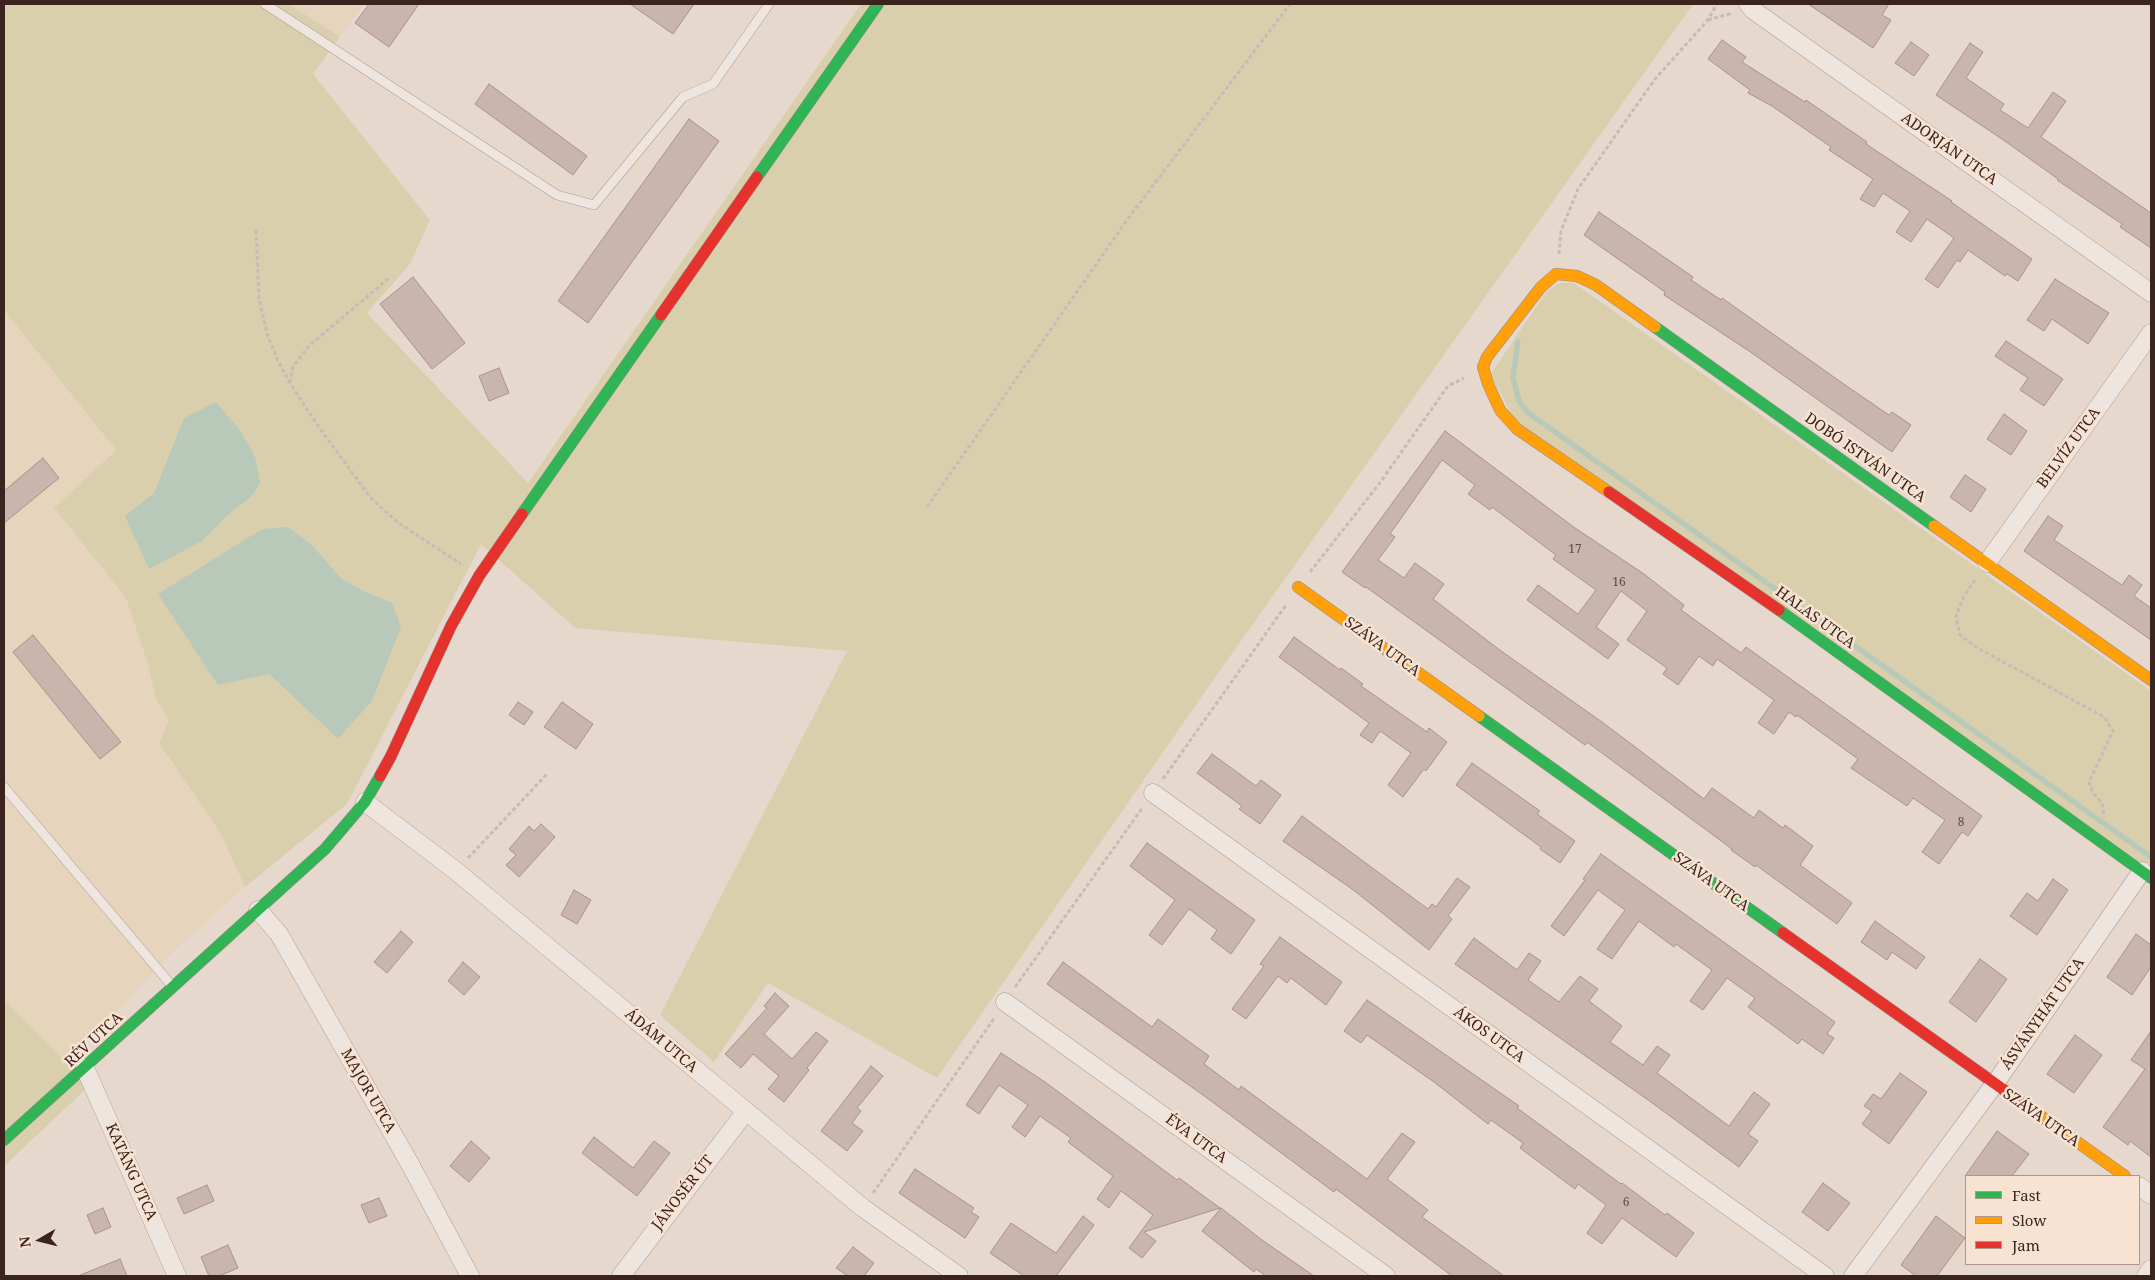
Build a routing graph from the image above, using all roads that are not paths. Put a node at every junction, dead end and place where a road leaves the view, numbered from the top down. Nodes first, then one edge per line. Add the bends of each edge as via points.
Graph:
1 (265, 4) edge
2 (770, 4) edge
3 (878, 4) edge
4 (1751, 7) edge
5 (1556, 274) joint
6 (2151, 293) edge
7 (2151, 333) edge
8 (1987, 563) junction
9 (1298, 587) dead end
10 (2151, 680) edge
11 (4, 787) edge
12 (1153, 793) dead end
13 (365, 802) junction
14 (2147, 875) edge
15 (258, 910) junction
16 (173, 987) junction
17 (1005, 1002) dead end
18 (85, 1068) junction
19 (1994, 1085) junction
20 (746, 1111) junction
21 (4, 1140) edge
22 (2124, 1175) edge
23 (2140, 1187) edge
24 (2151, 1195) edge
25 (2151, 1269) edge
26 (177, 1276) edge
27 (470, 1276) edge
28 (621, 1276) edge
29 (959, 1276) edge
30 (1386, 1276) edge
31 (1825, 1276) edge
32 (1853, 1276) edge
33 (2146, 1276) edge

1 - 2 lane via 557,196 594,205 684,97 712,84
3 - 13 street, RÉV UTCA via 479,576
4 - 6 street, ADORJÁN UTCA
5 - 8 street, DOBÓ ISTVÁN UTCA via 1577,276 1596,286
5 - 14 street, HALAS UTCA via 1541,287 1483,367 1500,410 1517,429 1711,561
7 - 8 street, BELVÍZ UTCA
8 - 10 street, DOBÓ ISTVÁN UTCA
9 - 19 street, SZÁVA UTCA
11 - 16 lane
12 - 31 street, ÁKOS UTCA
13 - 15 street, RÉV UTCA via 325,849
13 - 20 street, ÁDÁM UTCA via 456,871
14 - 19 street, ÁSVÁNYHÁT UTCA
15 - 16 street, RÉV UTCA
15 - 27 street, MAJOR UTCA via 279,934
16 - 18 street, RÉV UTCA
17 - 30 street, ÉVA UTCA
18 - 21 street, RÉV UTCA
18 - 26 street, KATÁNG UTCA
19 - 22 street, SZÁVA UTCA
19 - 32 street, ÁSVÁNYHÁT UTCA
20 - 28 street, JÁNOSÉR ÚT
20 - 29 street, ÁDÁM UTCA via 863,1208
23 - 24 street
25 - 33 street

